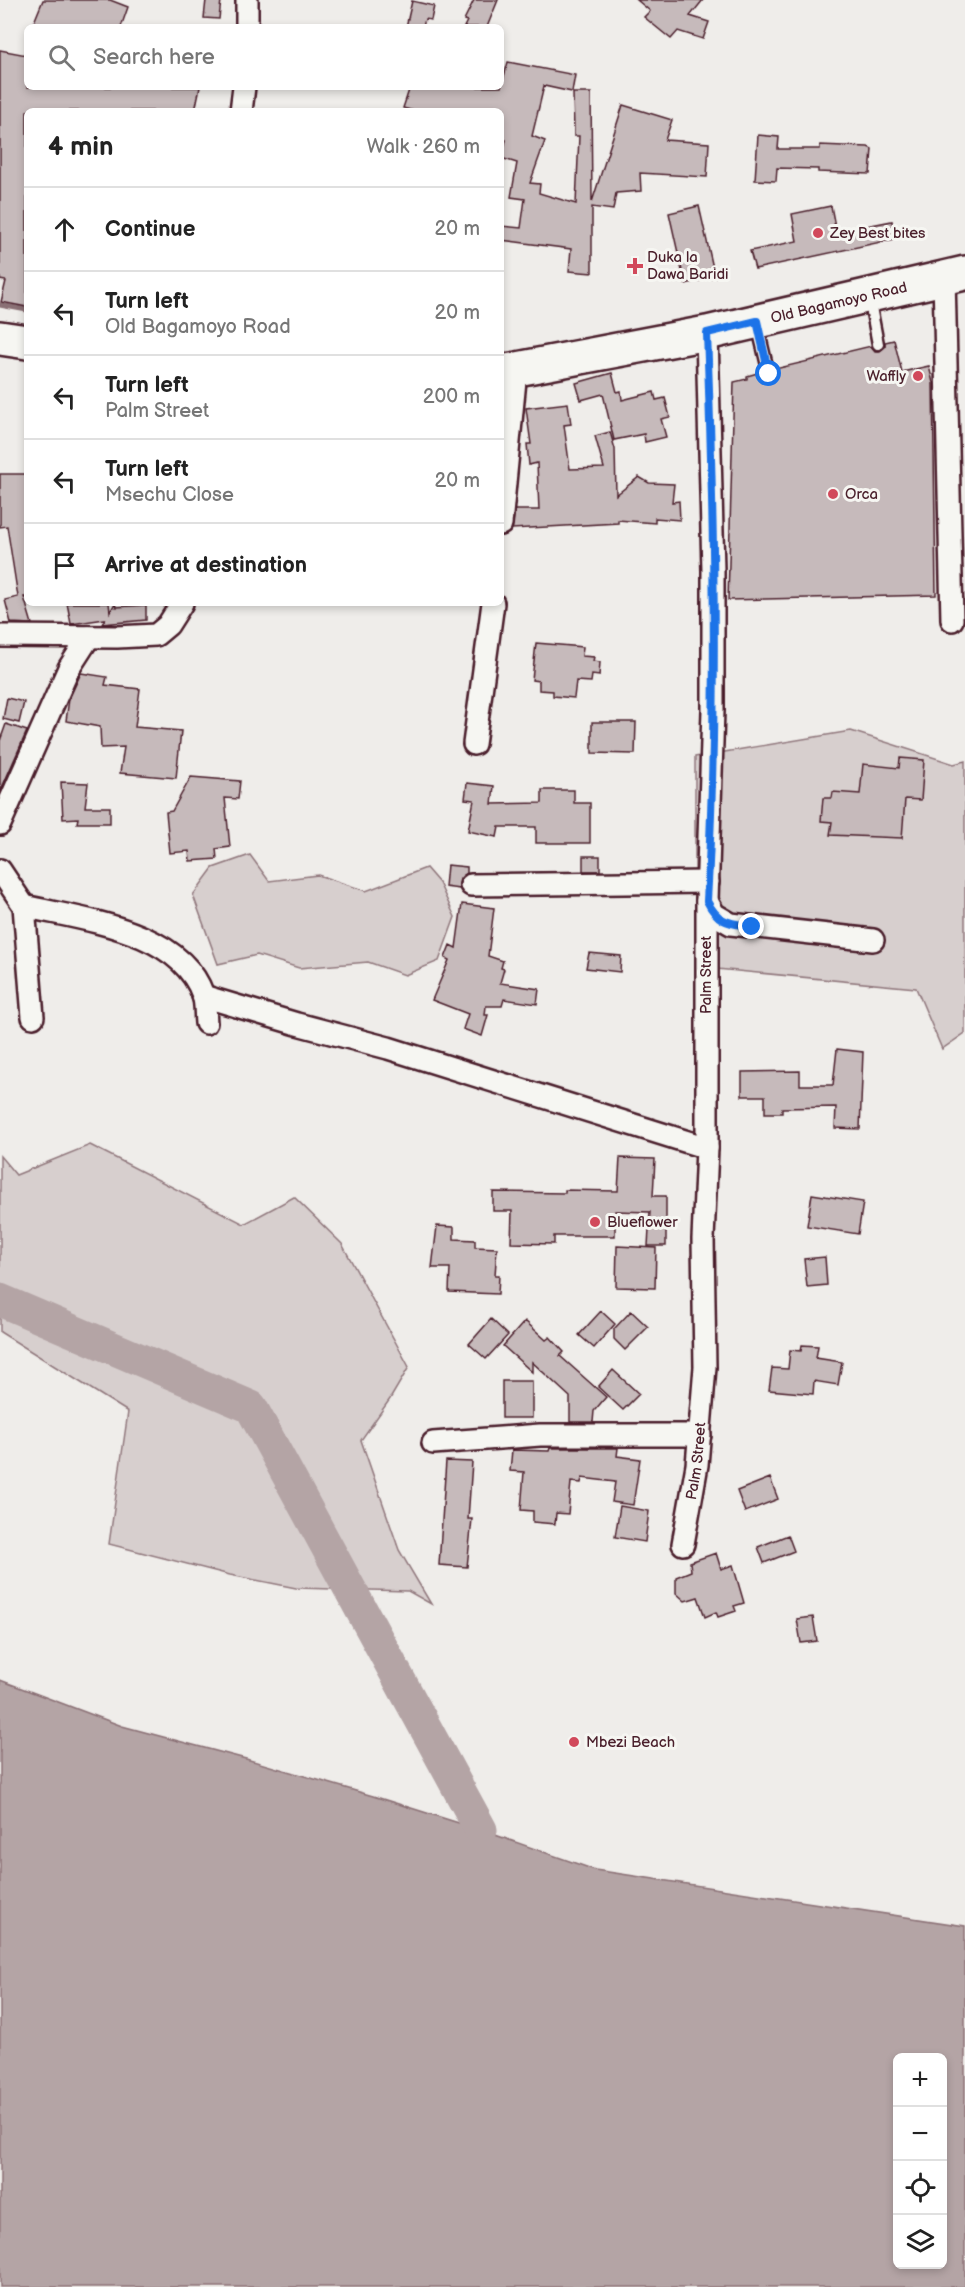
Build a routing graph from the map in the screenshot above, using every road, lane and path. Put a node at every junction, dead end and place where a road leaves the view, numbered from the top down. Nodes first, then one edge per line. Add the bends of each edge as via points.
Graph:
1 (247, 0) edge
2 (247, 24) edge
3 (244, 90) edge
4 (241, 108) edge
5 (954, 275) edge
6 (868, 294) junction
7 (757, 321) junction
8 (707, 333) junction
9 (0, 338) edge
10 (24, 342) edge
11 (879, 344) dead end
12 (509, 371) edge
13 (769, 374) dead end
14 (504, 467) edge
15 (180, 606) edge
16 (493, 606) edge
17 (952, 620) dead end
18 (0, 636) edge
19 (89, 637) junction
20 (474, 744) dead end
21 (0, 824) edge
22 (0, 870) edge
23 (471, 885) dead end
24 (707, 891) junction
25 (24, 906) junction
26 (873, 940) dead end
27 (203, 996) junction
28 (33, 1017) dead end
29 (206, 1023) dead end
30 (707, 1148) junction
31 (700, 1435) junction
32 (433, 1443) dead end
33 (683, 1544) dead end

1 - 2 street
3 - 4 street
5 - 6 main road, Old Bagamoyo Road
5 - 17 street
6 - 7 main road, Old Bagamoyo Road
6 - 11 lane
7 - 8 main road, Old Bagamoyo Road
7 - 13 lane
8 - 12 main road, Old Bagamoyo Road
8 - 24 street, Palm Street via 713,570
9 - 10 main road
12 - 14 street
15 - 19 street via 168,626 156,635
16 - 20 street
18 - 19 street
19 - 21 street via 69,668
22 - 25 street
23 - 24 street
24 - 26 street via 714,914 731,924
24 - 30 street, Palm Street
25 - 27 street via 136,933 188,968
25 - 28 street
27 - 29 street
27 - 30 street via 388,1048
30 - 31 street, Palm Street via 703,1239 705,1367
31 - 32 street via 540,1435
31 - 33 street, Palm Street

